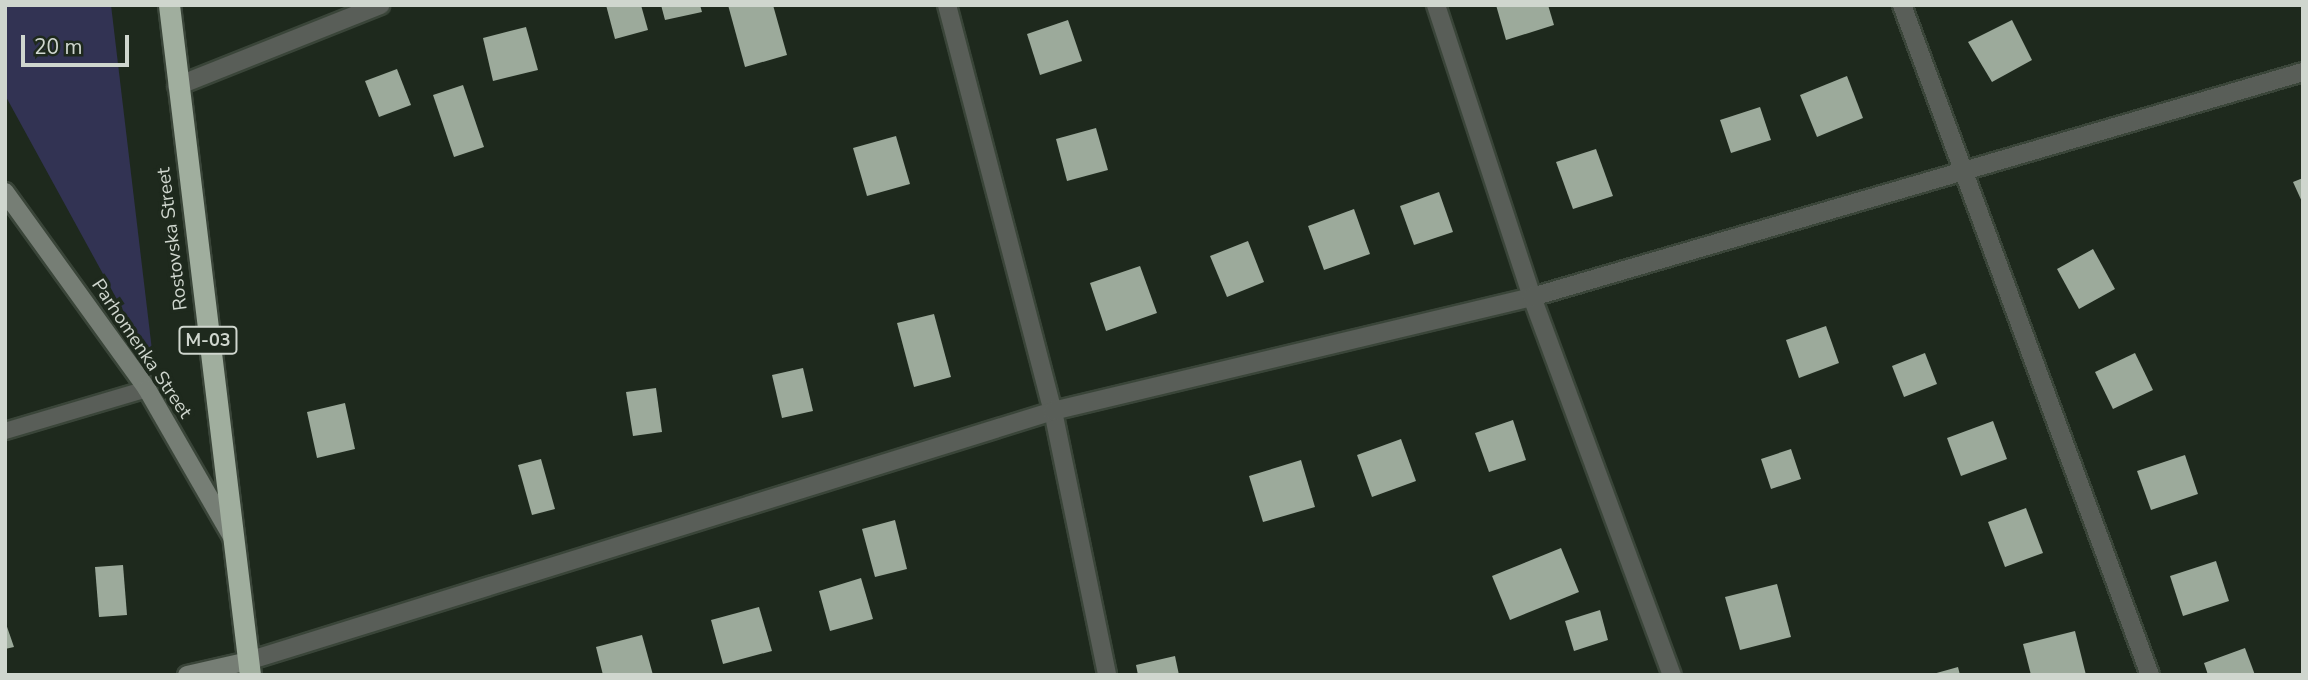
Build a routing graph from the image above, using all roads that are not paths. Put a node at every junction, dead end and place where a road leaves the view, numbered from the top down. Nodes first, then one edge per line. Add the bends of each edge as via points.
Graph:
1 (169, 5) edge
2 (381, 5) edge
3 (947, 5) edge
4 (1436, 5) edge
5 (1902, 5) edge
6 (2303, 72) edge
7 (177, 86) junction
8 (1965, 172) junction
9 (5, 192) edge
10 (1532, 297) junction
11 (147, 389) junction
12 (1053, 411) junction
13 (5, 431) edge
14 (232, 537) junction
15 (249, 668) edge
16 (187, 675) edge
17 (1107, 675) edge
18 (1672, 675) edge
19 (2150, 675) edge

1 - 7 highway, Rostovska Street / М-03
2 - 7 street
3 - 12 street
4 - 10 street
5 - 8 street
6 - 8 street
7 - 14 highway, Rostovska Street / М-03
8 - 10 street
8 - 19 street
9 - 11 main road, Parhomenka Street
10 - 12 street
10 - 18 street
11 - 13 lane
11 - 14 main road, Parhomenka Street
12 - 15 street
12 - 17 street
14 - 15 highway, Rostovska Street / М-03
15 - 16 main road

